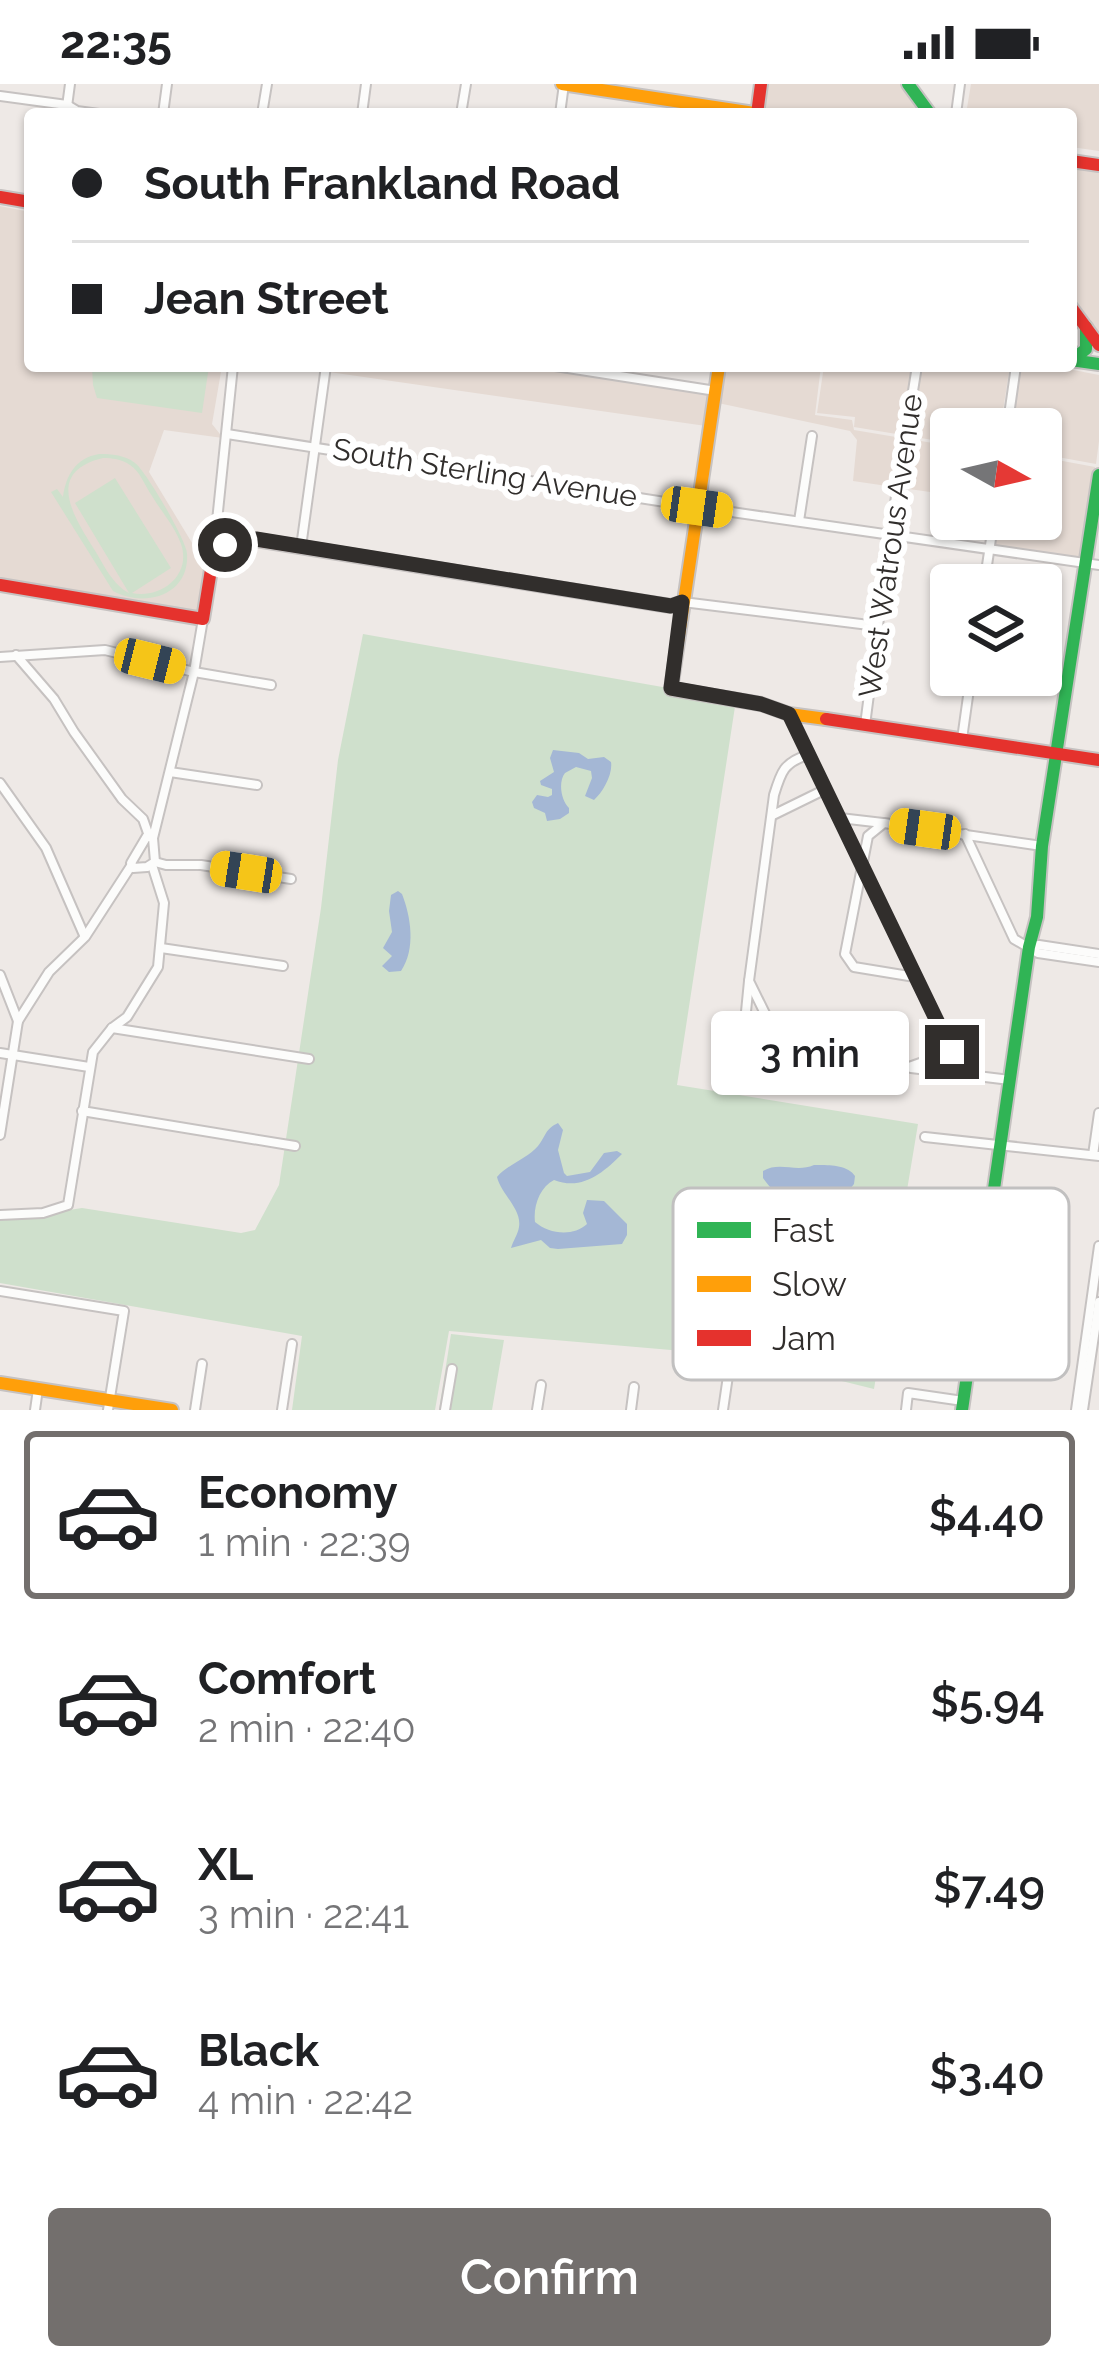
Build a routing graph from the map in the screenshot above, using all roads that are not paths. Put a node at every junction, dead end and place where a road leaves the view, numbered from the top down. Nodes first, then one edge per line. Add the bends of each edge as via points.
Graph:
1 (563, 84) edge
2 (0, 96) edge
3 (57, 108) edge
4 (719, 108) edge
5 (1077, 315) edge
6 (1086, 327) junction
7 (1099, 345) edge
8 (1077, 358) edge
9 (232, 372) edge
10 (325, 372) edge
11 (594, 372) edge
12 (718, 372) edge
13 (916, 372) edge
14 (1015, 372) edge
15 (716, 391) junction
16 (1010, 408) edge
17 (227, 434) junction
18 (812, 436) dead end
19 (314, 446) junction
20 (1099, 475) edge
21 (697, 507) junction
22 (799, 521) junction
23 (890, 534) junction
24 (990, 540) edge
25 (301, 547) junction
26 (989, 549) junction
27 (214, 551) junction
28 (987, 564) edge
29 (1092, 564) edge
30 (0, 585) edge
31 (682, 602) junction
32 (203, 619) junction
33 (878, 626) junction
34 (16, 655) junction
35 (0, 657) edge
36 (194, 672) junction
37 (271, 685) dead end
38 (968, 696) edge
39 (789, 714) junction
40 (865, 725) junction
41 (962, 740) junction
42 (1056, 752) junction
43 (808, 754) junction
44 (1099, 760) edge
45 (170, 772) junction
46 (0, 783) edge
47 (257, 785) dead end
48 (824, 790) junction
49 (771, 815) junction
50 (840, 818) junction
51 (884, 823) junction
52 (965, 834) junction
53 (151, 837) junction
54 (1042, 846) junction
55 (861, 861) junction
56 (154, 864) junction
57 (130, 866) junction
58 (292, 879) dead end
59 (85, 937) junction
60 (1030, 944) junction
61 (161, 948) junction
62 (1099, 958) edge
63 (284, 966) dead end
64 (0, 975) edge
65 (915, 977) junction
66 (749, 981) junction
67 (3, 991) edge
68 (18, 1021) junction
69 (112, 1028) junction
70 (782, 1048) junction
71 (952, 1052) junction
72 (0, 1053) edge
73 (11, 1054) junction
74 (309, 1059) dead end
75 (89, 1067) junction
76 (909, 1067) junction
77 (961, 1074) junction
78 (1010, 1080) junction
79 (82, 1111) junction
80 (1099, 1113) edge
81 (0, 1135) edge
82 (925, 1137) dead end
83 (296, 1146) dead end
84 (1000, 1146) junction
85 (1096, 1155) edge
86 (994, 1188) edge
87 (0, 1215) edge
88 (1099, 1246) edge
89 (0, 1291) edge
90 (1099, 1302) edge
91 (292, 1344) dead end
92 (202, 1364) dead end
93 (452, 1369) dead end
94 (727, 1380) edge
95 (0, 1383) edge
96 (541, 1384) dead end
97 (634, 1387) dead end
98 (38, 1389) junction
99 (109, 1405) edge
100 (963, 1405) edge
101 (35, 1410) edge
102 (172, 1410) edge
103 (195, 1410) edge
104 (282, 1410) edge
105 (445, 1410) edge
106 (537, 1410) edge
107 (631, 1410) edge
108 (723, 1410) edge
109 (906, 1410) edge
110 (1080, 1410) edge

1 - 4 street
2 - 3 street
5 - 6 street
6 - 7 street
6 - 8 street via 1086,349
9 - 17 street
10 - 19 street
11 - 15 street
12 - 15 street
13 - 23 street, West Watrous Avenue
14 - 16 street
15 - 21 street
17 - 19 street, South Sterling Avenue
17 - 27 street
18 - 22 street
19 - 21 street, South Sterling Avenue
19 - 25 street
20 - 29 street
21 - 22 street, South Sterling Avenue
21 - 31 street
22 - 23 street, South Sterling Avenue
23 - 26 street, South Sterling Avenue
23 - 33 street, West Watrous Avenue
24 - 26 street
25 - 27 street via 256,539
25 - 31 street
26 - 28 street
26 - 29 street, South Sterling Avenue
27 - 32 street
29 - 42 street
30 - 32 street
31 - 33 street
31 - 39 street via 671,688
32 - 36 street
33 - 40 street, West Watrous Avenue
34 - 35 street
34 - 36 street via 106,650
34 - 53 street
36 - 37 street
36 - 45 street
38 - 41 street
39 - 40 street
39 - 43 street
40 - 41 street
41 - 42 street
42 - 44 street
42 - 54 street
43 - 48 street
43 - 49 street via 782,767
45 - 47 street
45 - 53 street
46 - 59 street via 46,848
48 - 49 street
48 - 50 street
49 - 66 street
50 - 51 street
50 - 55 street
51 - 52 street
51 - 55 street via 868,836
52 - 54 street
52 - 60 street via 1014,939
53 - 56 street
53 - 57 street
54 - 60 street
55 - 65 street
55 - 65 street via 845,954 854,967
56 - 57 street
56 - 58 street
56 - 61 street via 164,903
57 - 59 street
59 - 68 street
60 - 62 street via 1038,953
60 - 78 street
61 - 63 street
61 - 69 street via 150,984
64 - 67 street
65 - 71 street
66 - 70 street
66 - 70 street via 745,1022 761,1042
67 - 68 street
68 - 73 street
69 - 74 street
69 - 75 street
70 - 76 street
71 - 76 street
71 - 77 street
72 - 73 street
73 - 75 street
73 - 81 street
75 - 79 street
76 - 77 street
77 - 78 street
78 - 84 street
79 - 83 street
79 - 87 street via 68,1205
80 - 85 street
82 - 84 street
84 - 85 street
84 - 86 street
88 - 110 street
89 - 99 street via 124,1311
90 - 110 street
91 - 104 street
92 - 103 street
93 - 105 street
94 - 108 street
95 - 98 street
96 - 106 street
97 - 107 street
98 - 99 street
98 - 101 street
99 - 102 street
100 - 109 street via 908,1393

